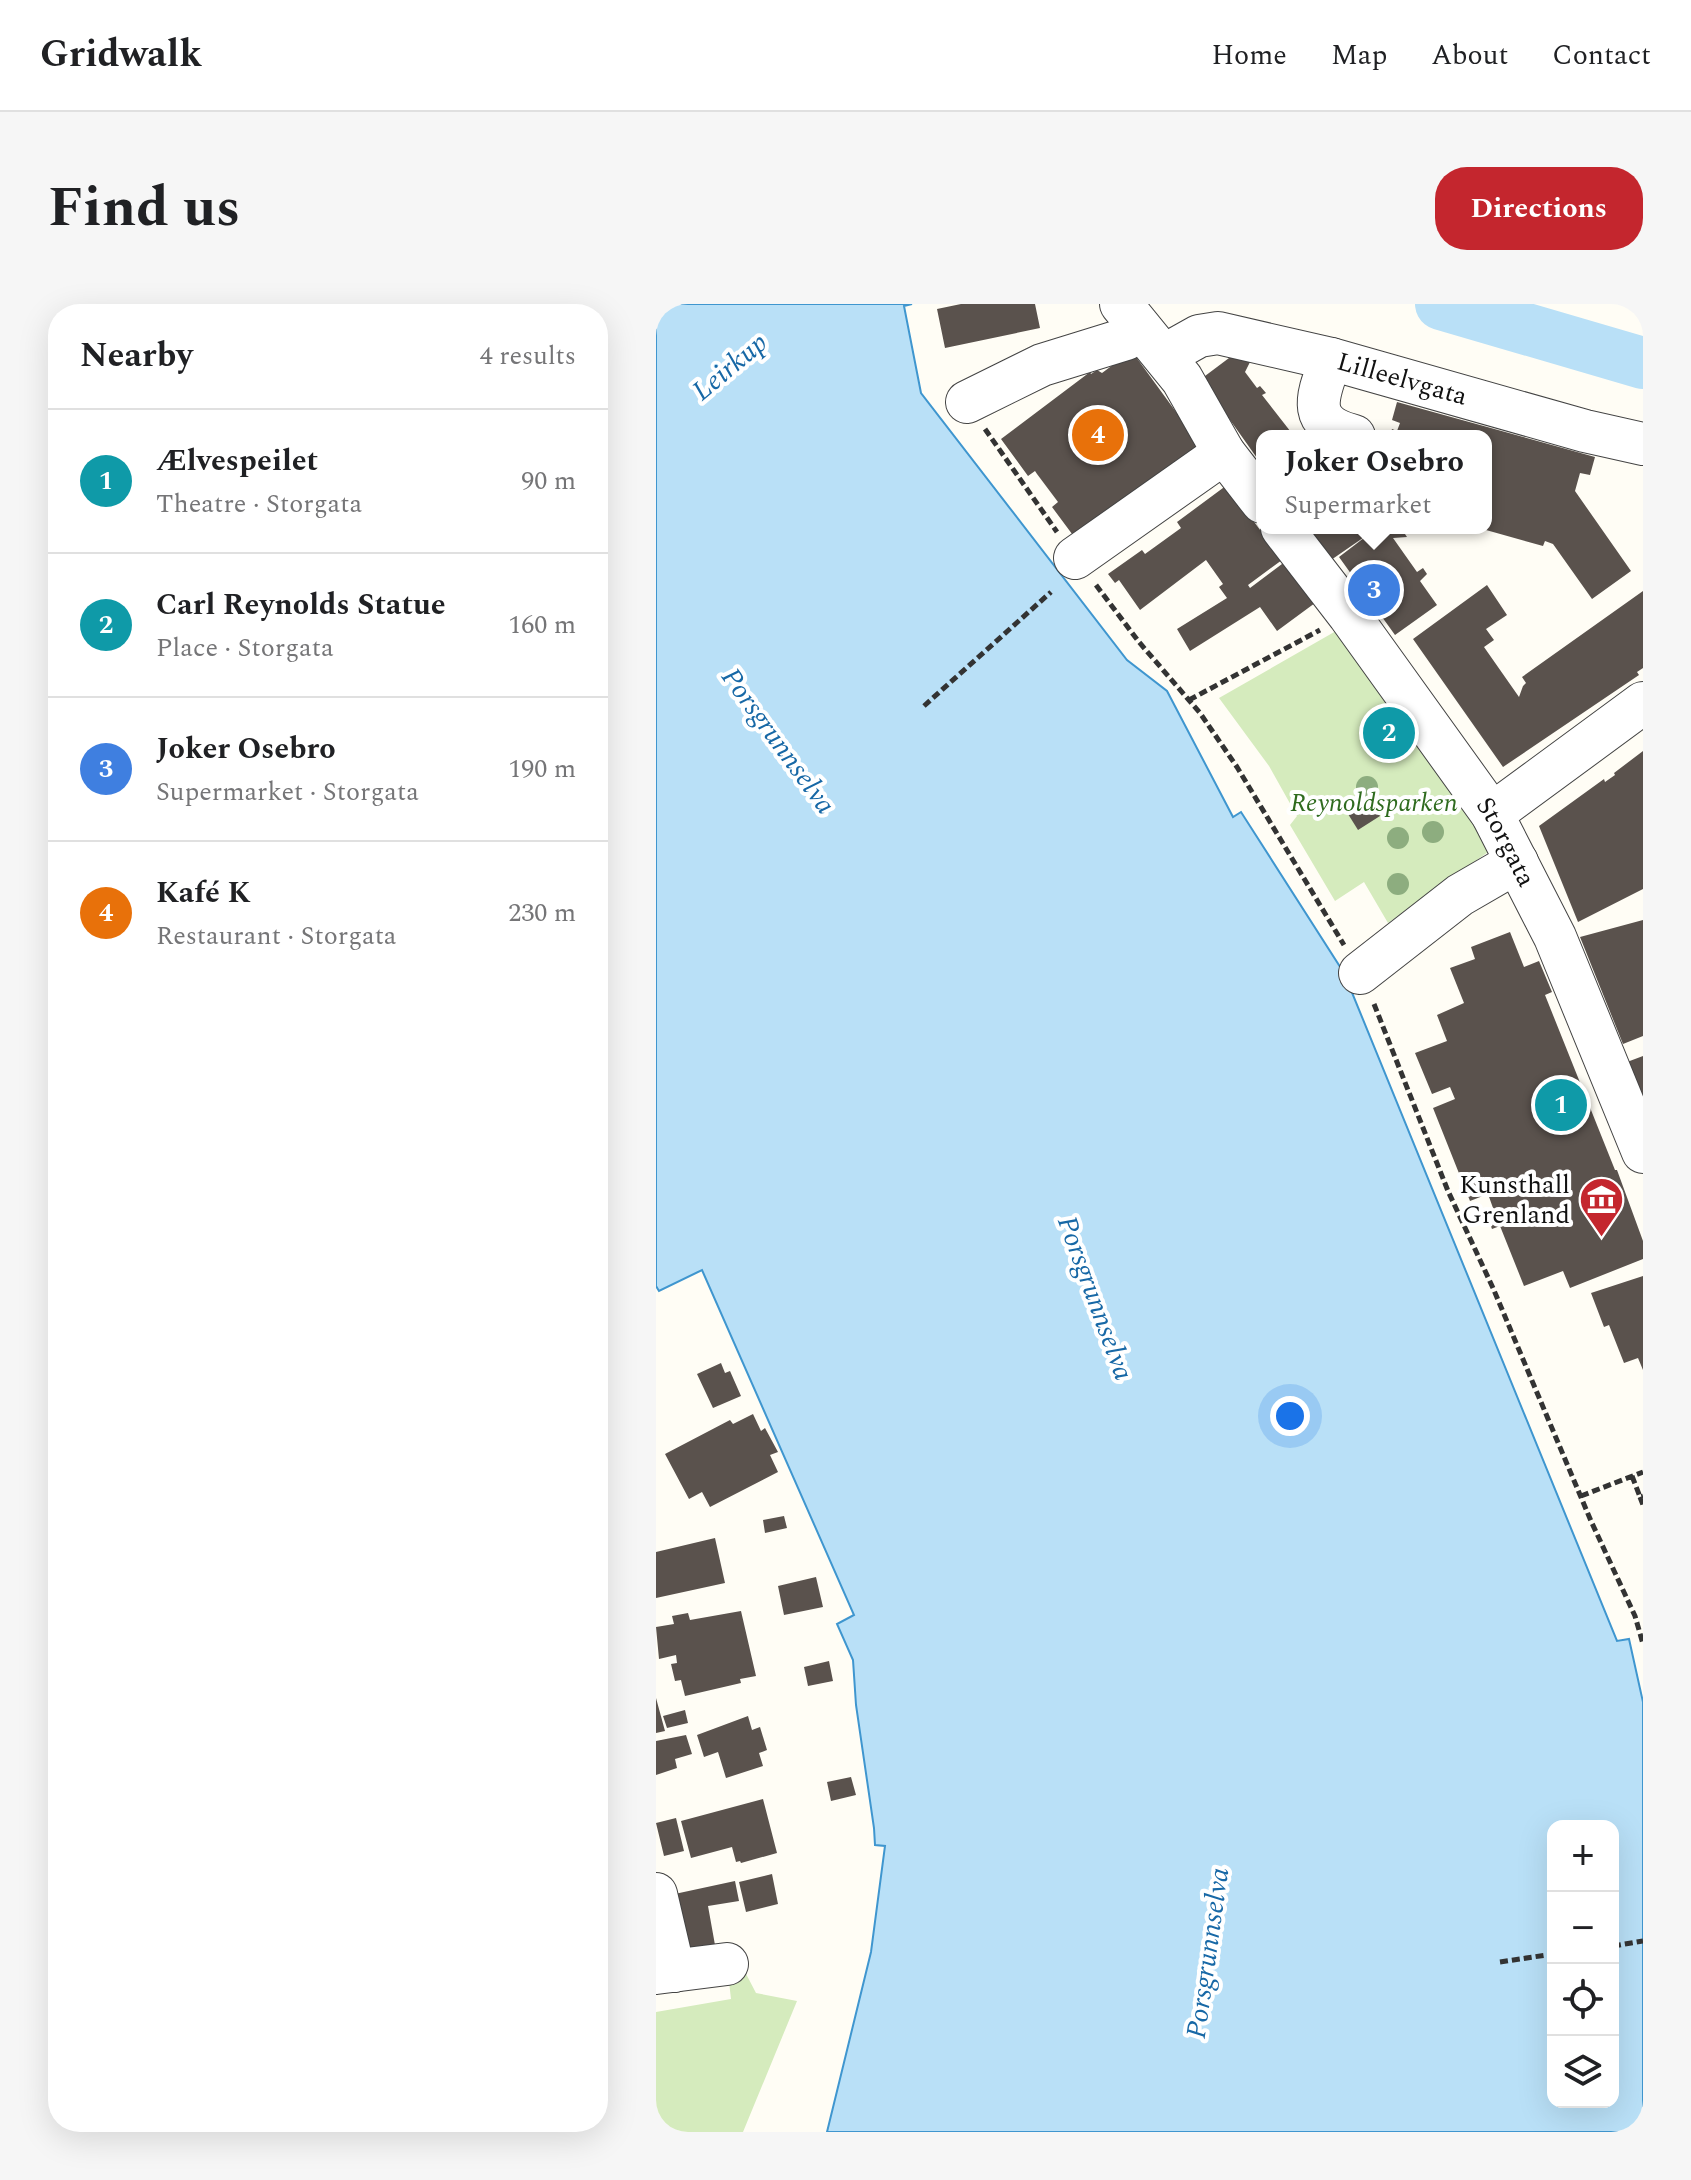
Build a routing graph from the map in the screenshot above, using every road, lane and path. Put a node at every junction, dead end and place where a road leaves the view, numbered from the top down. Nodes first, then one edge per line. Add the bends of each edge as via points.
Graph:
1 (1138, 325) edge
2 (1331, 359) junction
3 (967, 402) dead end
4 (1334, 430) edge
5 (1643, 444) edge
6 (1224, 453) junction
7 (1256, 494) edge
8 (1287, 534) edge
9 (1075, 558) dead end
10 (1051, 592) dead end
11 (1349, 615) junction
12 (1189, 700) dead end
13 (1643, 703) edge
14 (924, 706) dead end
15 (1492, 814) junction
16 (1517, 862) junction
17 (1360, 973) dead end
18 (1643, 1152) edge
19 (1642, 1474) edge
20 (1632, 1476) junction
21 (1581, 1496) dead end
22 (1642, 1496) edge
23 (1643, 1505) edge
24 (1643, 1613) edge
25 (1635, 1616) dead end
26 (656, 1894) edge
27 (1643, 1941) edge
28 (1619, 1945) edge
29 (1547, 1955) edge
30 (1500, 1962) dead end
31 (727, 1964) dead end
32 (665, 1972) edge

1 - 2 street, Lilleelvgata via 1199,336 1218,333
1 - 3 street, Lilleelvgata via 1126,339 1042,365
1 - 6 street via 1182,379
2 - 4 street via 1321,385 1319,414
2 - 5 street, Lilleelvgata
6 - 7 street
6 - 9 street
8 - 11 street, Storgata
10 - 14 path
11 - 12 path
11 - 15 street, Storgata
13 - 15 street
15 - 16 street, Storgata
16 - 17 street via 1460,895
16 - 18 street, Storgata via 1555,937
19 - 20 path
20 - 21 path
20 - 22 path
22 - 23 path
24 - 25 path
26 - 32 street
27 - 28 path
29 - 30 path
31 - 32 street

